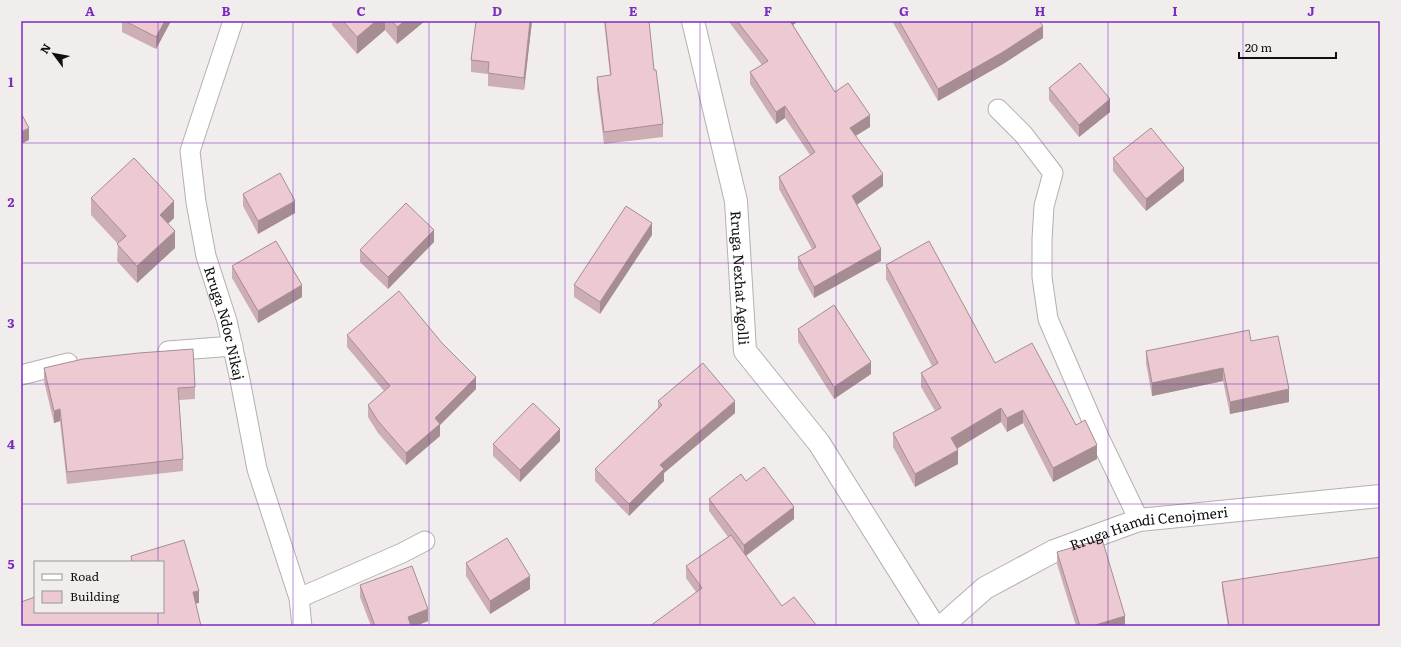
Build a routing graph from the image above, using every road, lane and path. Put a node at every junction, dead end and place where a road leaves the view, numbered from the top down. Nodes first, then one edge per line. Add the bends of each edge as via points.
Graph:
1 (233, 21) edge
2 (693, 21) edge
3 (998, 109) dead end
4 (232, 346) junction
5 (154, 352) edge
6 (85, 360) edge
7 (21, 375) edge
8 (1380, 496) edge
9 (1139, 520) junction
10 (425, 541) dead end
11 (299, 598) junction
12 (302, 626) edge
13 (934, 626) edge
14 (942, 626) edge

1 - 4 lane, Rruga Ndoc Nikaj via 190,151 206,256 227,321
2 - 13 street, Rruga Nexhat Agolli via 736,201 746,351 819,443
3 - 9 lane via 1023,134 1053,173 1044,206 1042,239 1042,277 1048,319 1099,437
4 - 5 lane
4 - 11 lane, Rruga Ndoc Nikaj via 257,469
6 - 7 lane
8 - 9 street, Rruga Hamdi Cenojmeri
9 - 14 street, Rruga Hamdi Cenojmeri via 1054,551 985,588
10 - 11 lane
11 - 12 lane, Rruga Ndoc Nikaj

